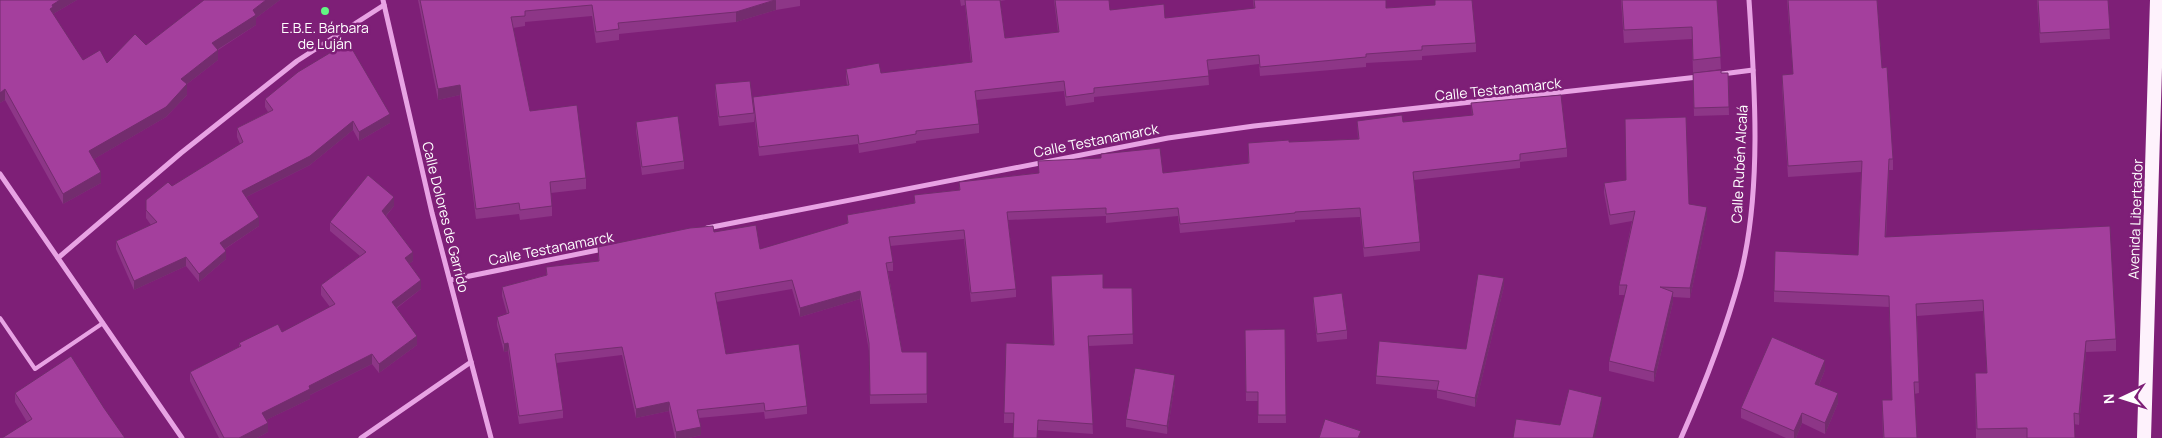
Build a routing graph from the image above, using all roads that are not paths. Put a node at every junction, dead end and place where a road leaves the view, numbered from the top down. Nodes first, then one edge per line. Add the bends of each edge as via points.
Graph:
1 (1749, 0) edge
2 (384, 2) edge
3 (2158, 8) edge
4 (1754, 70) junction
5 (1716, 74) edge
6 (1706, 76) edge
7 (0, 174) edge
8 (699, 230) edge
9 (613, 247) edge
10 (58, 258) junction
11 (450, 280) junction
12 (0, 318) edge
13 (103, 323) junction
14 (471, 362) junction
15 (182, 438) edge
16 (361, 438) edge
17 (491, 438) edge
18 (1681, 438) edge
19 (2144, 438) edge

1 - 4 street, Calle Rubén Alcalá
2 - 10 street via 297,61 181,153
2 - 11 street, Calle Dolores de Garrido
3 - 19 highway, Avenida Libertador
4 - 5 street
4 - 18 street, Calle Rubén Alcalá via 1750,216 1740,276 1718,345
6 - 8 street, Calle Testanamarck via 1168,138
7 - 10 street
9 - 11 street, Calle Testanamarck
10 - 13 street
11 - 14 street, Calle Dolores de Garrido
12 - 13 lane via 35,369
13 - 15 street
14 - 16 street
14 - 17 street, Calle Dolores de Garrido

